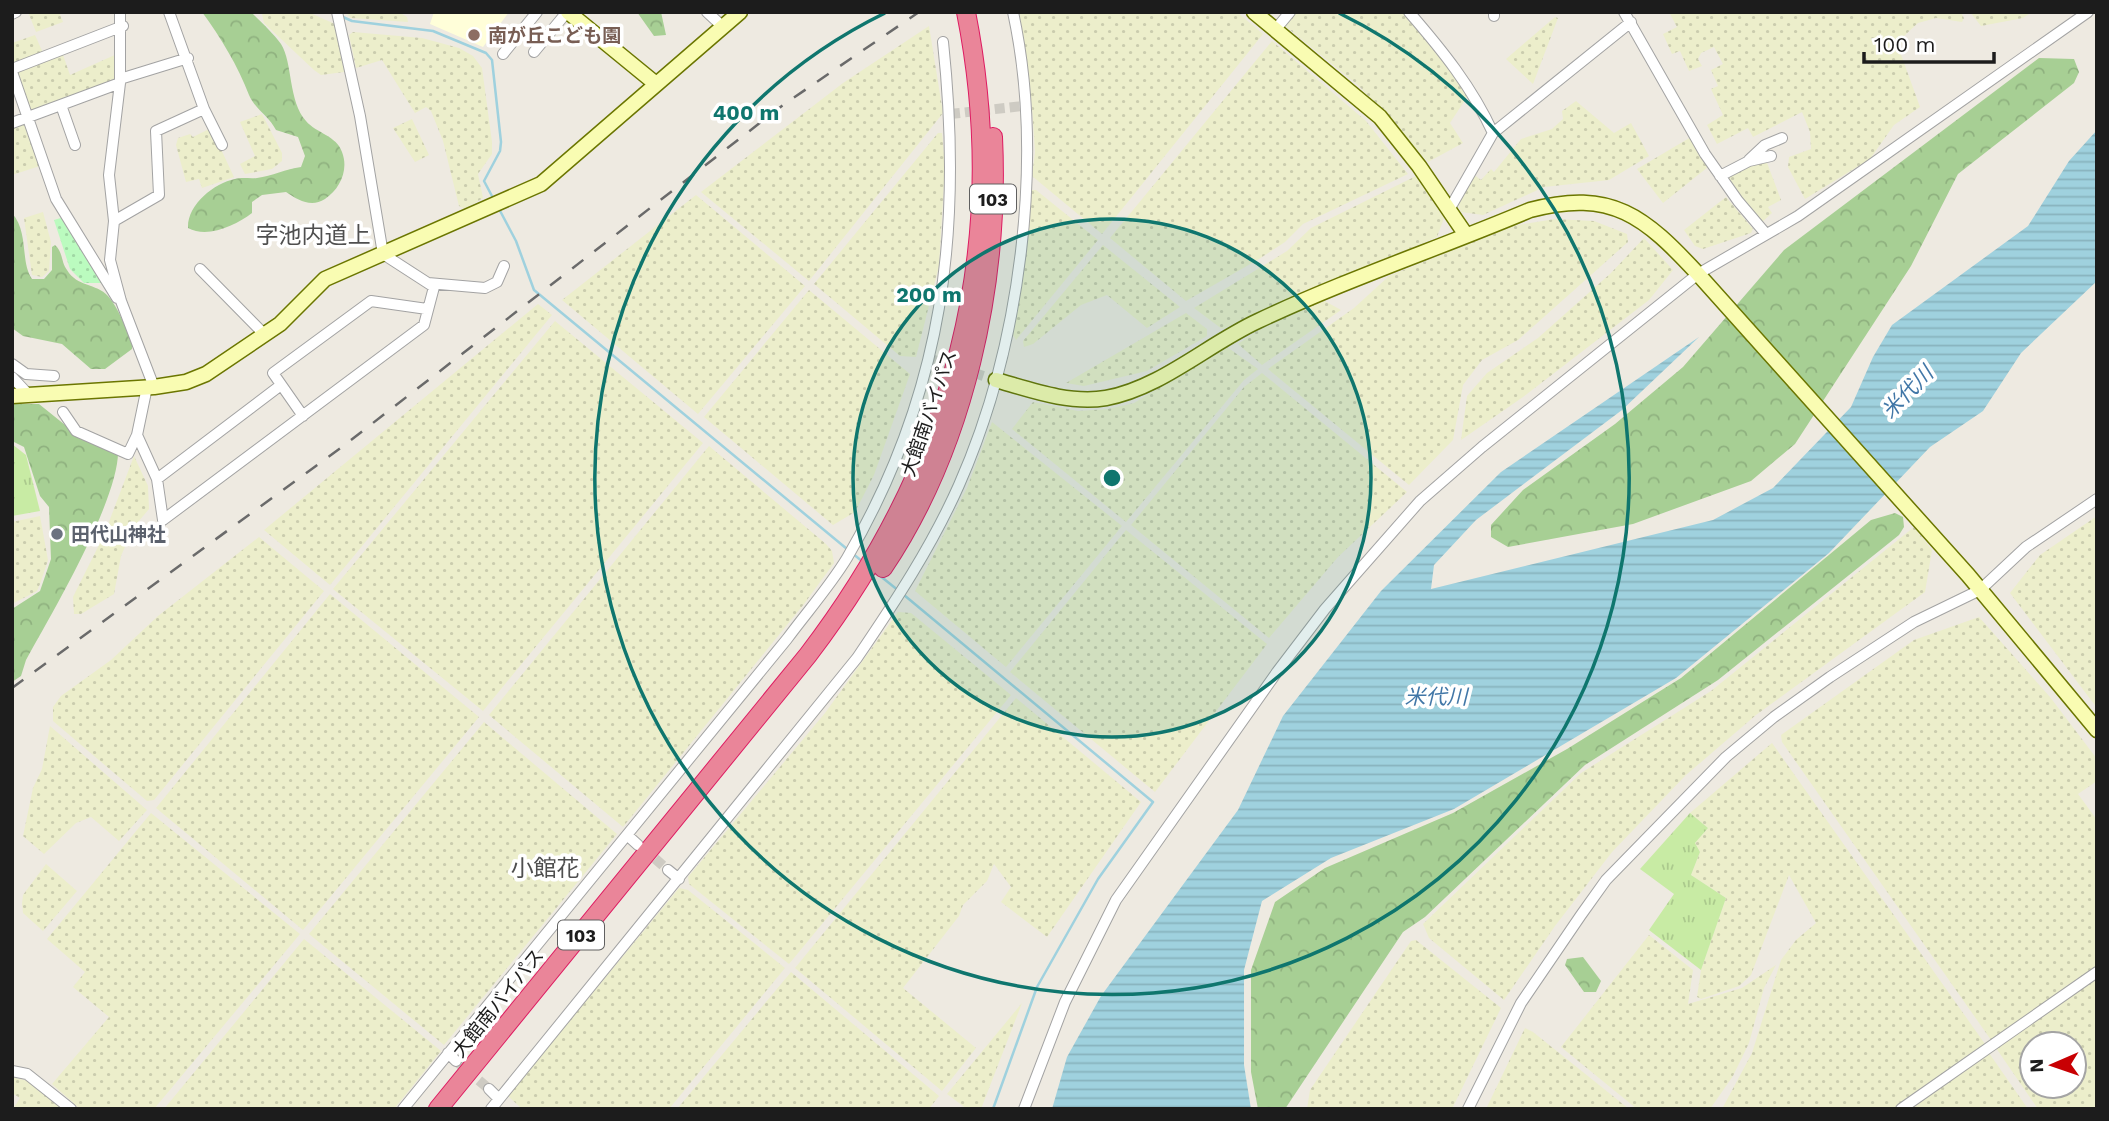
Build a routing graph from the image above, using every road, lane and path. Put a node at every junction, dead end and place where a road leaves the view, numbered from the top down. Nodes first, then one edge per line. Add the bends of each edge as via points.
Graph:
1 (120, 12) edge
2 (169, 12) edge
3 (337, 12) edge
4 (537, 12) edge
5 (707, 12) edge
6 (740, 12) edge
7 (966, 12) edge
8 (978, 12) edge
9 (1013, 12) edge
10 (1254, 12) edge
11 (1290, 12) edge
12 (1409, 12) edge
13 (1624, 12) edge
14 (2088, 12) edge
15 (572, 13) edge
16 (1631, 22) junction
17 (122, 26) junction
18 (722, 26) junction
19 (1275, 30) junction
20 (943, 42) dead end
21 (534, 52) dead end
22 (503, 54) dead end
23 (188, 58) junction
24 (12, 71) edge
25 (120, 81) junction
26 (656, 84) junction
27 (61, 105) junction
28 (204, 109) junction
29 (30, 117) junction
30 (12, 124) edge
31 (1493, 133) junction
32 (1782, 138) dead end
33 (75, 145) dead end
34 (222, 145) dead end
35 (1771, 156) dead end
36 (1749, 161) junction
37 (1720, 176) junction
38 (1449, 210) junction
39 (114, 221) junction
40 (1766, 234) junction
41 (1465, 235) junction
42 (383, 254) junction
43 (504, 266) dead end
44 (200, 269) dead end
45 (1702, 279) junction
46 (428, 282) junction
47 (427, 309) junction
48 (126, 313) junction
49 (265, 335) junction
50 (12, 364) edge
51 (54, 376) dead end
52 (12, 377) edge
53 (996, 380) junction
54 (281, 385) junction
55 (151, 387) junction
56 (29, 394) junction
57 (12, 396) edge
58 (63, 412) dead end
59 (303, 416) junction
60 (137, 435) junction
61 (157, 479) junction
62 (2097, 499) edge
63 (884, 556) junction
64 (1980, 590) junction
65 (2097, 730) edge
66 (627, 835) junction
67 (638, 845) tunnel mouth
68 (668, 870) tunnel mouth
69 (679, 879) junction
70 (2097, 972) edge
71 (12, 1070) edge
72 (489, 1089) tunnel mouth
73 (499, 1099) junction
74 (71, 1109) edge
75 (403, 1109) edge
76 (438, 1109) edge
77 (491, 1109) edge
78 (1024, 1109) edge
79 (1468, 1109) edge
80 (1901, 1109) edge

1 - 17 street
2 - 23 street
3 - 42 street
4 - 22 street
5 - 18 street
6 - 18 street
7 - 63 highway, 大館南バイパス / 103 via 982,144 980,224 970,305 939,421
8 - 63 highway, 大館南バイパス / 103 via 994,142 992,222 982,306 946,437 923,495
9 - 53 street via 1026,178 1016,278
10 - 19 street
11 - 19 street
12 - 31 street via 1454,65
13 - 16 street
14 - 40 street
15 - 21 street
15 - 26 street
16 - 31 street
16 - 37 street
17 - 24 street
17 - 25 street
18 - 26 street
19 - 38 street via 1380,117
20 - 66 street via 951,180 943,295 931,359 886,486 850,552 787,639
23 - 25 street
23 - 28 street
24 - 29 street
25 - 27 street
25 - 39 street via 110,175
26 - 42 street via 541,184
27 - 29 street
27 - 33 street
28 - 34 street
28 - 39 street via 156,131 159,195
29 - 30 street
29 - 48 street via 55,199
31 - 38 street
32 - 36 street via 1765,145
35 - 36 street
36 - 37 street
37 - 40 street
38 - 41 street
39 - 48 street via 110,260
40 - 45 street
41 - 45 street via 1555,203 1601,205 1643,220
41 - 53 street via 1269,316 1129,390 1105,398 1058,397
42 - 46 street
42 - 49 street via 325,279
43 - 46 street via 497,282 485,288
44 - 49 street
45 - 64 street
45 - 78 street via 1482,447 1420,501 1325,608 1116,900 1065,1002
46 - 47 street via 434,287
47 - 54 street via 371,301 274,373
47 - 59 street via 424,325
48 - 55 street
49 - 55 street via 206,374
50 - 51 street via 26,374
52 - 56 street
53 - 69 street via 960,484 898,598 857,658
54 - 59 street
54 - 61 street
55 - 56 street
55 - 60 street
56 - 57 street
58 - 60 street via 76,431 128,454
59 - 61 street via 163,520
60 - 61 street
62 - 64 street via 2026,547
63 - 76 highway, 大館南バイパス / 103 via 820,652 723,761
64 - 65 street
64 - 79 street via 1914,622 1774,716 1683,800 1606,880 1581,915 1521,1003
66 - 67 street
66 - 75 street via 452,1057
68 - 69 street
69 - 73 street
70 - 80 street
71 - 74 street via 27,1074
72 - 73 street
73 - 77 street

